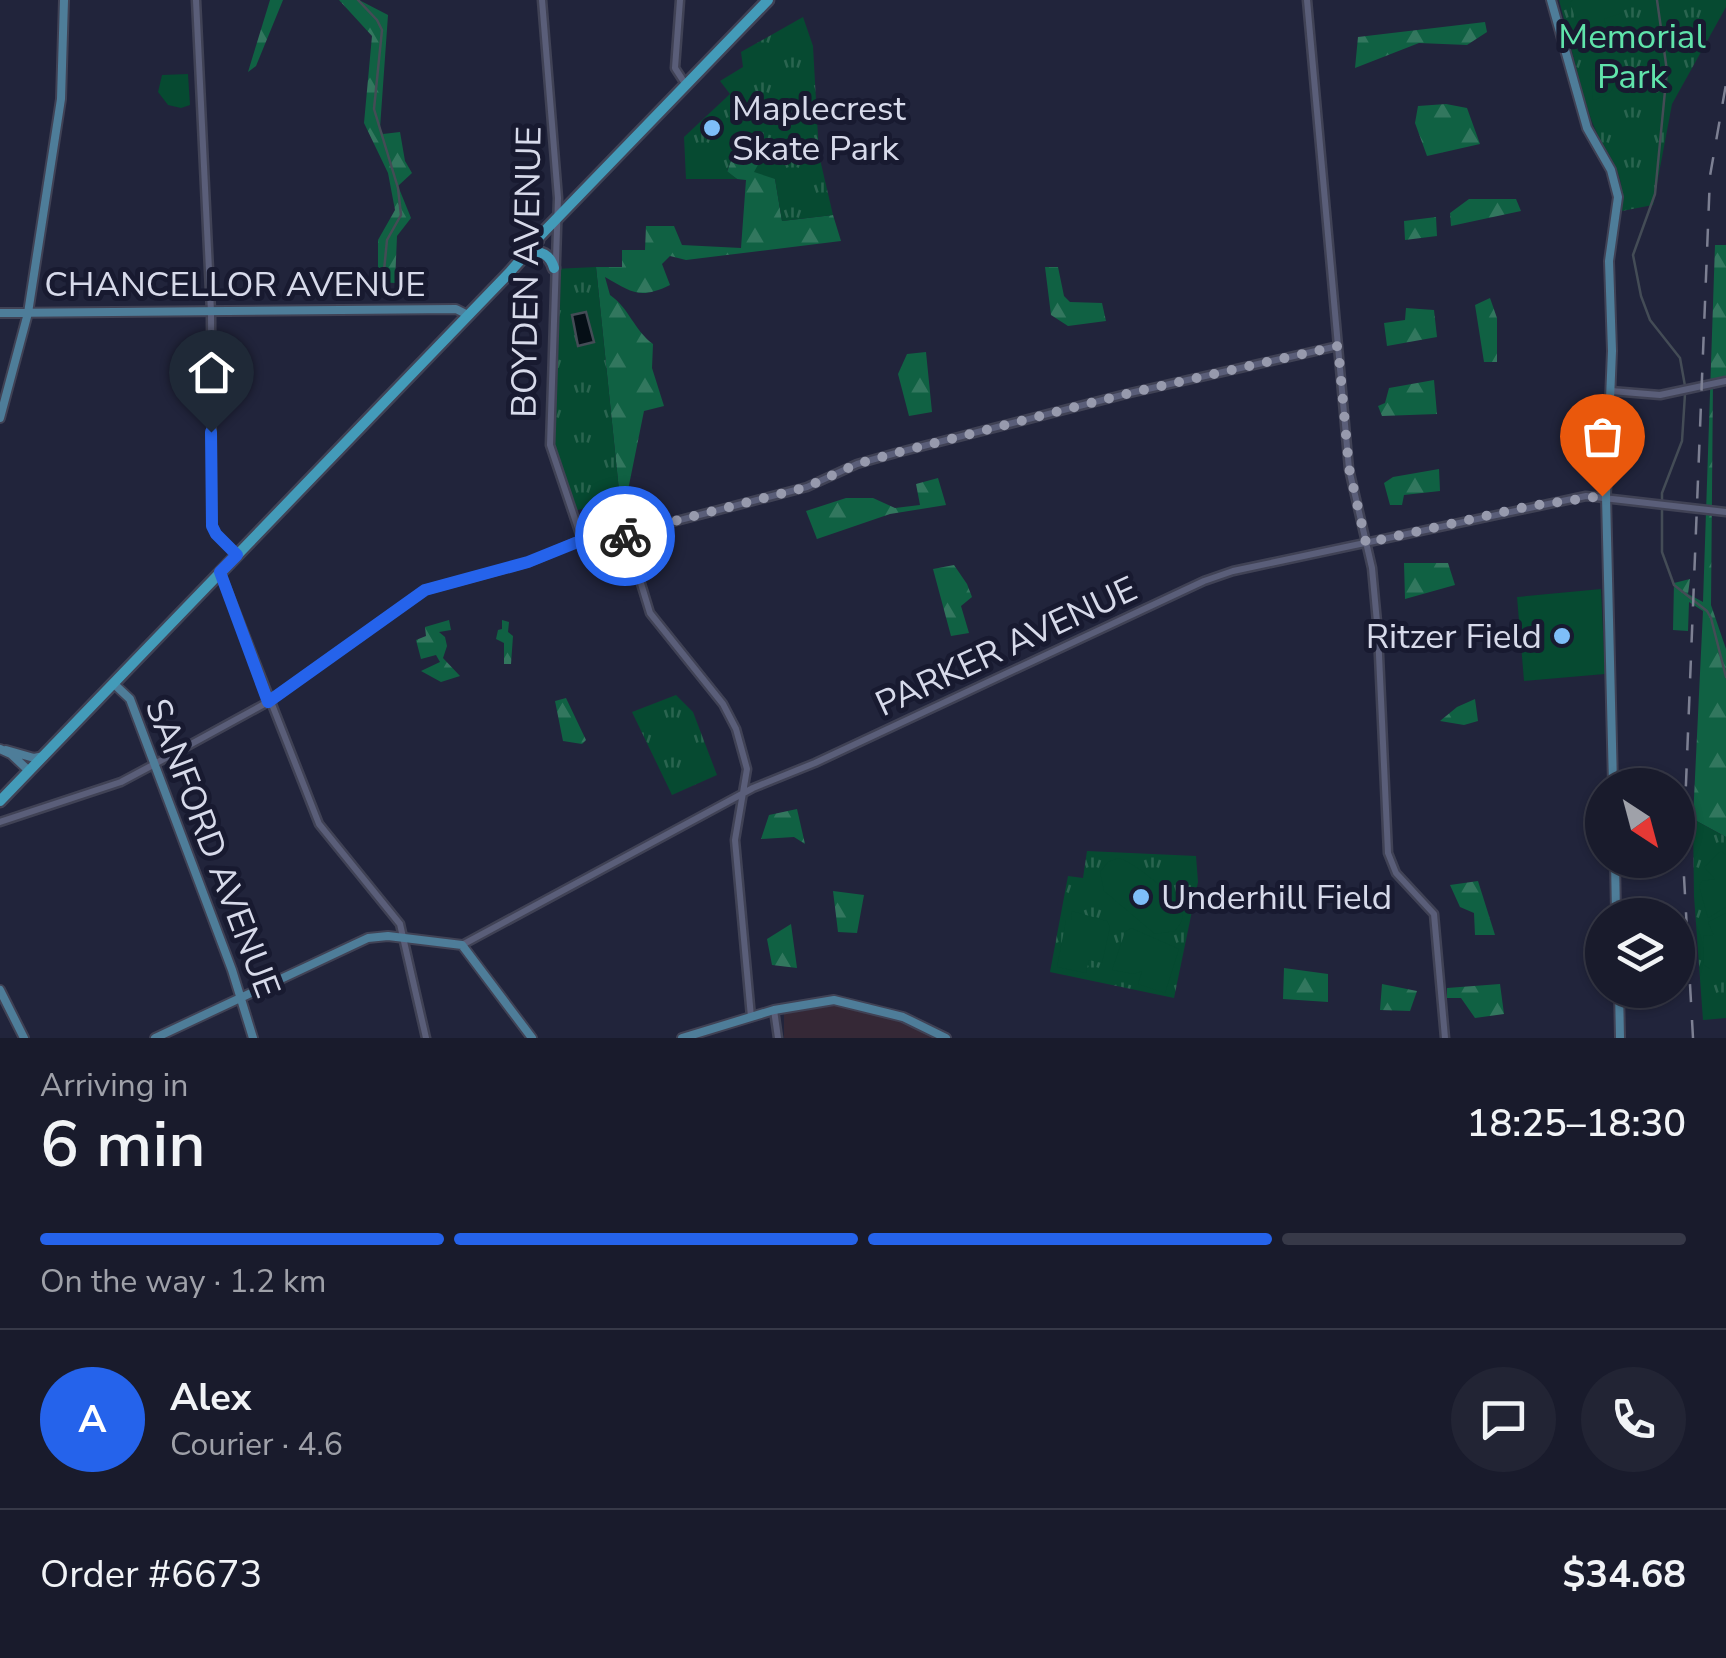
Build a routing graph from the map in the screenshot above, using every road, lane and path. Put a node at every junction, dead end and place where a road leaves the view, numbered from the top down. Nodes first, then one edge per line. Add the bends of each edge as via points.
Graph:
1 (64, 0) edge
2 (196, 0) edge
3 (542, 0) edge
4 (680, 0) edge
5 (768, 0) edge
6 (1307, 0) edge
7 (1551, 0) edge
8 (686, 86) junction
9 (556, 221) junction
10 (538, 240) junction
11 (524, 258) junction
12 (554, 268) junction
13 (504, 277) junction
14 (211, 312) junction
15 (0, 313) edge
16 (28, 313) junction
17 (468, 315) junction
18 (1338, 346) junction
19 (1726, 381) edge
20 (1611, 391) junction
21 (0, 418) edge
22 (1606, 496) junction
23 (1726, 512) edge
24 (582, 540) junction
25 (620, 542) junction
26 (1366, 543) junction
27 (237, 555) junction
28 (220, 572) junction
29 (113, 682) junction
30 (268, 702) junction
31 (3, 750) edge
32 (44, 756) junction
33 (155, 764) junction
34 (1613, 768) edge
35 (29, 771) junction
36 (744, 792) junction
37 (0, 801) edge
38 (0, 822) edge
39 (403, 937) junction
40 (462, 945) junction
41 (0, 990) edge
42 (241, 995) junction
43 (1619, 1008) edge
44 (774, 1010) junction
45 (751, 1016) junction
46 (24, 1038) edge
47 (154, 1038) edge
48 (253, 1038) edge
49 (426, 1038) edge
50 (532, 1038) edge
51 (682, 1038) edge
52 (778, 1038) edge
53 (946, 1038) edge
54 (1444, 1038) edge
55 (1620, 1038) edge

1 - 16 main road via 61,99
2 - 14 street
3 - 9 street, BOYDEN AVENUE
4 - 8 street via 676,72
5 - 8 main road
6 - 18 street
7 - 20 main road via 1587,128 1616,188 1609,261
8 - 9 main road
9 - 10 main road
9 - 12 street, BOYDEN AVENUE
10 - 11 main road
10 - 13 main road
11 - 12 main road via 541,253
11 - 13 main road
12 - 24 street, BOYDEN AVENUE via 550,445
13 - 17 main road
14 - 16 main road, CHANCELLOR AVENUE
14 - 17 main road, CHANCELLOR AVENUE via 456,309
14 - 27 street via 212,526
15 - 16 main road, CHANCELLOR AVENUE
16 - 21 main road
17 - 27 main road
18 - 25 street via 896,453 807,487 640,530
18 - 26 street via 1349,468
19 - 20 street via 1656,395
20 - 22 main road
22 - 23 street, PARKER AVENUE
22 - 26 street, PARKER AVENUE
22 - 34 main road
24 - 25 street
24 - 30 street via 417,594
25 - 36 street via 632,554 650,613 733,721 747,769
26 - 36 street, PARKER AVENUE via 1204,581
26 - 54 street via 1381,665 1388,852 1396,873 1434,914
27 - 28 main road
28 - 29 main road
28 - 30 street
29 - 32 main road
29 - 33 main road, SANFORD AVENUE via 130,699
30 - 33 street
30 - 39 street via 319,824 400,924
31 - 32 main road
31 - 35 main road
32 - 35 main road
33 - 38 street
33 - 42 main road, SANFORD AVENUE
35 - 37 main road
36 - 40 street, PARKER AVENUE
36 - 45 street via 736,840
39 - 40 main road
39 - 42 main road via 368,938
39 - 49 street
40 - 50 main road
41 - 46 main road
42 - 47 main road
42 - 48 main road, SANFORD AVENUE
43 - 55 main road
44 - 45 main road
44 - 52 street
44 - 53 main road via 841,1000
45 - 51 main road

